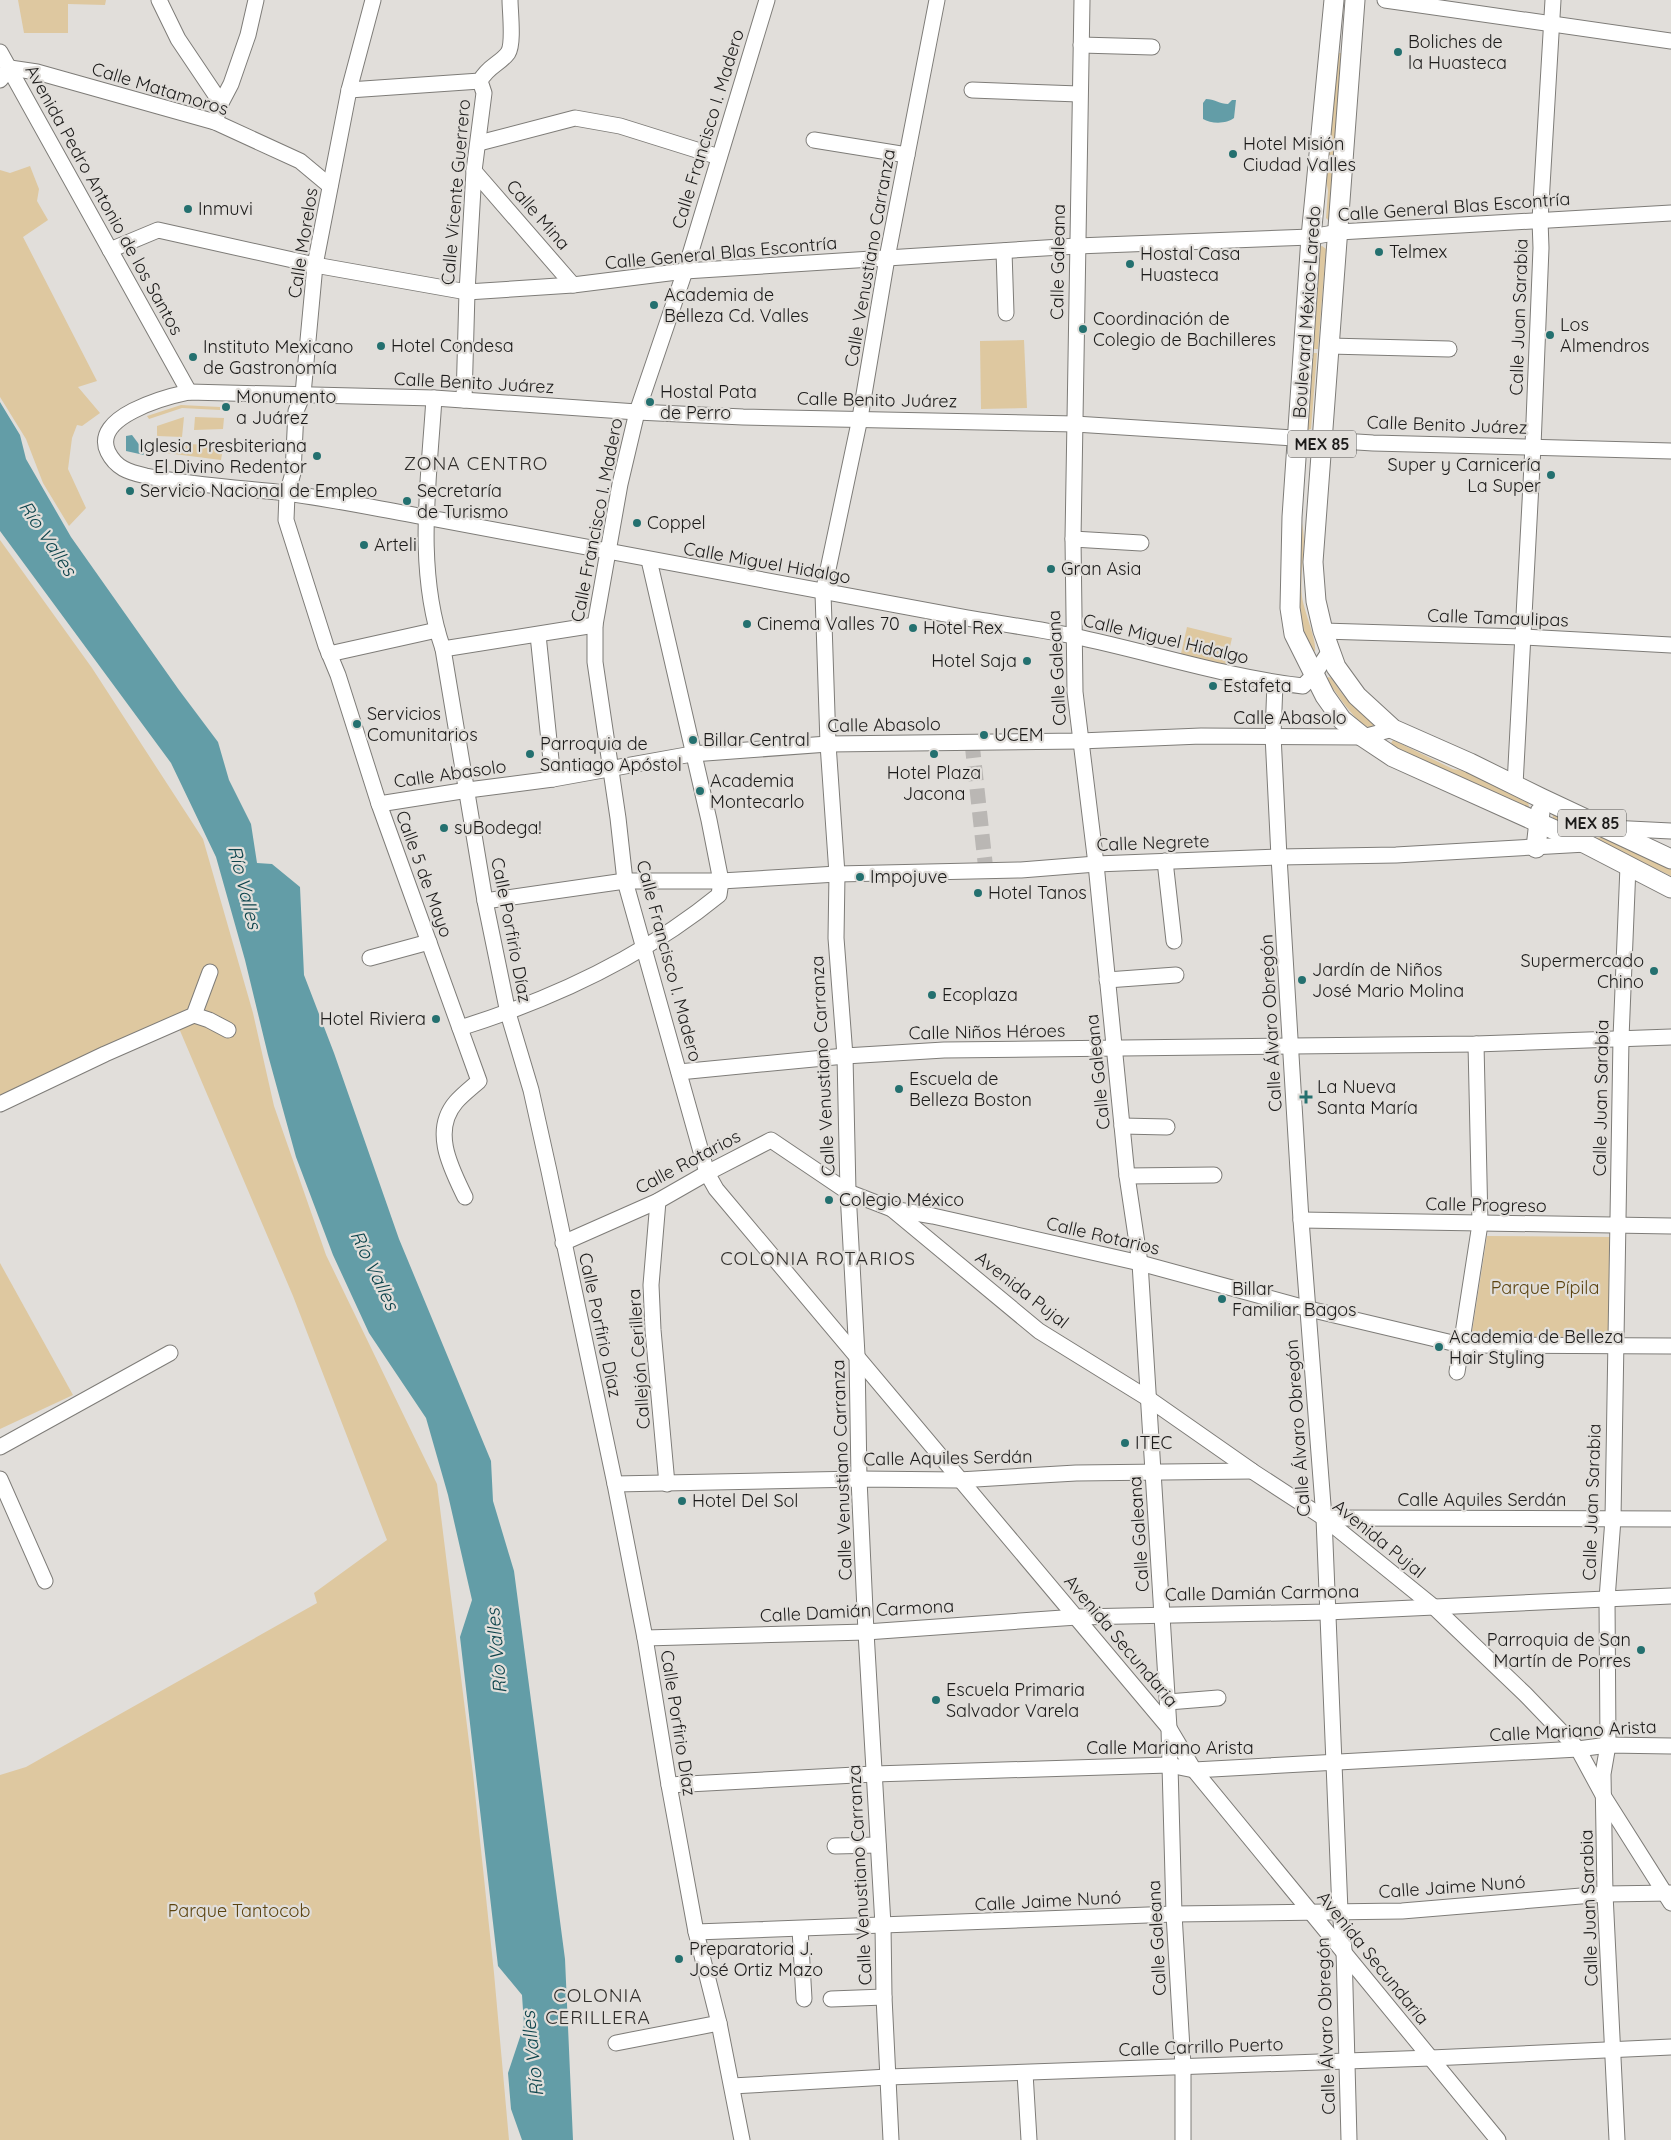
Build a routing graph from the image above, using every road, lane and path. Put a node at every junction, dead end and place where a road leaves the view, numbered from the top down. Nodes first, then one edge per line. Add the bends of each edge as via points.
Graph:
1 (159, 0) edge
2 (256, 0) edge
3 (373, 0) edge
4 (510, 0) edge
5 (767, 0) edge
6 (937, 0) edge
7 (1082, 0) edge
8 (1334, 0) edge
9 (1355, 0) edge
10 (1385, 0) edge
11 (1553, 0) edge
12 (1552, 24) junction
13 (1671, 41) edge
14 (1081, 45) junction
15 (1152, 47) dead end
16 (0, 52) edge
17 (5, 74) edge
18 (480, 81) junction
19 (349, 90) junction
20 (972, 90) dead end
21 (1079, 94) junction
22 (221, 103) junction
23 (215, 122) junction
24 (814, 140) dead end
25 (479, 142) junction
26 (907, 155) junction
27 (719, 157) junction
28 (474, 171) junction
29 (330, 186) junction
30 (1671, 213) edge
31 (1540, 220) junction
32 (1339, 232) junction
33 (1311, 237) junction
34 (1077, 246) junction
35 (110, 250) junction
36 (1004, 251) junction
37 (887, 258) junction
38 (315, 265) junction
39 (684, 271) junction
40 (573, 285) junction
41 (467, 292) junction
42 (1006, 313) dead end
43 (1329, 346) junction
44 (1449, 349) dead end
45 (189, 392) junction
46 (303, 394) junction
47 (434, 398) junction
48 (464, 400) junction
49 (637, 412) junction
50 (860, 418) junction
51 (1075, 424) junction
52 (1298, 438) junction
53 (1322, 439) junction
54 (105, 444) joint
55 (1533, 446) junction
56 (1671, 451) edge
57 (288, 494) junction
58 (426, 517) junction
59 (1073, 540) junction
60 (1141, 543) dead end
61 (608, 551) junction
62 (649, 560) junction
63 (823, 593) junction
64 (595, 625) junction
65 (437, 630) junction
66 (1323, 631) junction
67 (538, 635) junction
68 (1073, 636) junction
69 (1522, 637) junction
70 (1671, 645) edge
71 (443, 648) junction
72 (1329, 652) junction
73 (329, 654) junction
74 (1314, 675) junction
75 (1276, 683) junction
76 (1393, 729) junction
77 (1273, 735) junction
78 (1363, 737) junction
79 (1080, 741) junction
80 (828, 744) junction
81 (692, 754) junction
82 (611, 770) junction
83 (553, 779) junction
84 (1515, 784) junction
85 (468, 790) junction
86 (1540, 798) junction
87 (379, 804) junction
88 (1540, 823) junction
89 (1602, 828) junction
90 (1671, 831) edge
91 (1586, 844) junction
92 (1536, 848) junction
93 (1279, 857) junction
94 (1671, 859) edge
95 (1165, 861) junction
96 (1096, 864) junction
97 (1628, 866) junction
98 (837, 874) junction
99 (625, 881) junction
100 (721, 881) junction
101 (1671, 888) edge
102 (485, 901) junction
103 (1174, 941) dead end
104 (429, 942) junction
105 (645, 948) junction
106 (370, 958) dead end
107 (210, 972) dead end
108 (1176, 975) dead end
109 (1107, 980) junction
110 (508, 1013) junction
111 (194, 1015) junction
112 (460, 1028) junction
113 (228, 1030) dead end
114 (1671, 1037) edge
115 (1621, 1038) junction
116 (1476, 1044) junction
117 (1292, 1047) junction
118 (1115, 1048) junction
119 (845, 1056) junction
120 (679, 1072) junction
121 (0, 1104) edge
122 (1122, 1126) junction
123 (1167, 1127) dead end
124 (706, 1173) junction
125 (1214, 1175) dead end
126 (1127, 1176) junction
127 (848, 1192) junction
128 (465, 1197) dead end
129 (658, 1201) junction
130 (892, 1209) junction
131 (1301, 1220) junction
132 (1480, 1224) junction
133 (1617, 1225) junction
134 (1671, 1226) edge
135 (563, 1244) junction
136 (1140, 1263) junction
137 (1309, 1310) junction
138 (1461, 1345) junction
139 (1616, 1346) junction
140 (1671, 1346) edge
141 (170, 1352) dead end
142 (857, 1355) junction
143 (1456, 1372) dead end
144 (1149, 1399) junction
145 (0, 1447) edge
146 (1153, 1471) junction
147 (1252, 1471) junction
148 (0, 1479) edge
149 (859, 1479) junction
150 (959, 1480) junction
151 (615, 1484) junction
152 (667, 1484) junction
153 (1324, 1518) junction
154 (1613, 1519) junction
155 (1671, 1519) edge
156 (45, 1581) dead end
157 (1671, 1596) edge
158 (1607, 1599) junction
159 (1434, 1607) junction
160 (1327, 1612) junction
161 (1163, 1614) junction
162 (1077, 1617) junction
163 (866, 1632) junction
164 (645, 1638) junction
165 (1218, 1698) dead end
166 (1168, 1702) junction
167 (1169, 1728) junction
168 (1608, 1745) junction
169 (1671, 1746) edge
170 (1578, 1749) junction
171 (1335, 1763) junction
172 (1169, 1765) junction
173 (1194, 1770) junction
174 (874, 1774) junction
175 (668, 1785) junction
176 (1604, 1797) junction
177 (878, 1845) junction
178 (835, 1846) dead end
179 (1605, 1894) junction
180 (1668, 1896) edge
181 (1340, 1911) junction
182 (1313, 1913) junction
183 (1174, 1914) junction
184 (883, 1925) junction
185 (800, 1929) junction
186 (696, 1932) junction
187 (1344, 1950) junction
188 (884, 1997) junction
189 (804, 1999) dead end
190 (831, 1999) dead end
191 (719, 2024) junction
192 (616, 2044) dead end
193 (1671, 2047) edge
194 (1614, 2049) junction
195 (1431, 2058) junction
196 (1347, 2061) junction
197 (1183, 2066) junction
198 (1025, 2073) junction
199 (888, 2078) junction
200 (732, 2086) junction
201 (742, 2140) edge
202 (891, 2140) edge
203 (1029, 2140) edge
204 (1184, 2140) edge
205 (1349, 2140) edge
206 (1498, 2140) edge
207 (1617, 2140) edge

1 - 22 street via 178,38
2 - 22 street via 248,35
3 - 19 street, Calle Morelos
4 - 18 street, Calle Vicente Guerrero via 508,52 485,72
5 - 27 street, Calle Francisco I. Madero
6 - 26 street, Calle Venustiano Carranza
7 - 14 street, Calle Galeana
8 - 33 main road, Boulevard México-Laredo / MEX 85
9 - 32 main road, Boulevard México-Laredo / MEX 85
10 - 12 street
11 - 12 street, Calle Juan Sarabia
12 - 13 street
12 - 31 street, Calle Juan Sarabia
14 - 15 street
14 - 21 street, Calle Galeana
16 - 17 street, Avenida Pedro Antonio de los Santos
17 - 23 street, Calle Matamoros via 37,72
17 - 35 street, Avenida Pedro Antonio de los Santos
18 - 19 street
18 - 25 street, Calle Vicente Guerrero via 484,93
19 - 29 street, Calle Morelos
20 - 21 street
21 - 34 street, Calle Galeana
22 - 23 street
23 - 29 street, Calle Matamoros via 300,161
24 - 26 street
25 - 27 street via 575,118 620,126
25 - 28 street, Calle Vicente Guerrero
26 - 37 street, Calle Venustiano Carranza
27 - 39 street, Calle Francisco I. Madero
28 - 40 street, Calle Mina
28 - 41 street, Calle Vicente Guerrero
29 - 38 street, Calle Morelos
30 - 31 street, Calle General Blas Escontría
31 - 32 street, Calle General Blas Escontría
31 - 55 street, Calle Juan Sarabia
32 - 33 street, Calle General Blas Escontría
32 - 43 main road, Boulevard México-Laredo / MEX 85
33 - 34 street, Calle General Blas Escontría
33 - 52 main road, Boulevard México-Laredo / MEX 85
34 - 36 street, Calle General Blas Escontría
34 - 51 street, Calle Galeana
35 - 38 street, Calle General Blas Escontría via 158,230
35 - 45 street, Avenida Pedro Antonio de los Santos
36 - 37 street, Calle General Blas Escontría
36 - 42 street
37 - 39 street, Calle General Blas Escontría
37 - 50 street, Calle Venustiano Carranza
38 - 41 street, Calle General Blas Escontría
38 - 46 street, Calle Morelos
39 - 40 street, Calle General Blas Escontría
39 - 49 street, Calle Francisco I. Madero
40 - 41 street, Calle General Blas Escontría
41 - 48 street, Calle Vicente Guerrero
43 - 44 street
43 - 53 main road, Boulevard México-Laredo / MEX 85
45 - 46 street, Calle Benito Juárez
45 - 54 street, Calle Benito Juárez via 140,407 108,430
46 - 47 street, Calle Benito Juárez
46 - 57 street, Calle Morelos via 296,411 294,473
47 - 48 street, Calle Benito Juárez
47 - 58 street
48 - 49 street, Calle Benito Juárez
49 - 50 street, Calle Benito Juárez
49 - 61 street, Calle Francisco I. Madero
50 - 51 street, Calle Benito Juárez
50 - 63 street, Calle Venustiano Carranza
51 - 52 street, Calle Benito Juárez
51 - 59 street, Calle Galeana
52 - 53 street, Calle Benito Juárez
52 - 74 main road, Boulevard México-Laredo / MEX 85 via 1291,526 1290,608 1294,634
53 - 55 street, Calle Benito Juárez
53 - 66 main road, Boulevard México-Laredo / MEX 85 via 1313,562 1316,601
54 - 57 street, Calle Miguel Hidalgo via 114,463 133,473
55 - 56 street, Calle Benito Juárez
55 - 69 street, Calle Juan Sarabia
57 - 58 street, Calle Miguel Hidalgo
57 - 73 street, Calle 5 de Mayo via 286,520
58 - 61 street, Calle Miguel Hidalgo
58 - 65 street, Calle Porfirio Díaz via 427,580
59 - 60 street
59 - 68 street, Calle Galeana
61 - 62 street, Calle Miguel Hidalgo
61 - 64 street, Calle Francisco I. Madero
62 - 63 street, Calle Miguel Hidalgo
62 - 81 street
63 - 68 street, Calle Miguel Hidalgo
63 - 80 street, Calle Venustiano Carranza
64 - 67 street
64 - 82 street, Calle Francisco I. Madero via 594,662
65 - 71 street, Calle Porfirio Díaz
65 - 73 street
66 - 69 street, Calle Tamaulipas
66 - 72 main road, Boulevard México-Laredo / MEX 85
67 - 71 street
67 - 83 street
68 - 75 street, Calle Miguel Hidalgo
68 - 79 street, Calle Galeana
69 - 70 street, Calle Tamaulipas
69 - 84 street, Calle Juan Sarabia
71 - 85 street, Calle Porfirio Díaz
72 - 74 street
72 - 76 main road, Boulevard México-Laredo / MEX 85 via 1336,668 1357,696
73 - 87 street, Calle 5 de Mayo
74 - 75 street, Calle Miguel Hidalgo via 1303,686
74 - 78 main road, Boulevard México-Laredo / MEX 85 via 1342,720
75 - 77 street, Calle Álvaro Obregón
76 - 78 street, Calle Abasolo
76 - 84 main road, Boulevard México-Laredo / MEX 85
77 - 78 street, Calle Abasolo
77 - 79 street, Calle Abasolo
77 - 93 street, Calle Álvaro Obregón
78 - 88 main road, Boulevard México-Laredo / MEX 85 via 1393,757
79 - 80 street, Calle Abasolo
79 - 96 street, Calle Galeana
80 - 81 street, Calle Abasolo
80 - 98 street, Calle Venustiano Carranza
81 - 82 street, Calle Abasolo
81 - 100 street
82 - 83 street, Calle Abasolo
82 - 99 street, Calle Francisco I. Madero
83 - 85 street, Calle Abasolo
84 - 86 main road, Boulevard México-Laredo / MEX 85
85 - 87 street, Calle Abasolo
85 - 102 street, Calle Porfirio Díaz
86 - 88 main road
86 - 89 main road, Boulevard México-Laredo / MEX 85
87 - 104 street, Calle 5 de Mayo
88 - 91 main road, Boulevard México-Laredo / MEX 85
88 - 92 main road
89 - 90 street
89 - 94 main road, Boulevard México-Laredo / MEX 85
91 - 92 street, Calle Negrete
91 - 97 main road, Boulevard México-Laredo / MEX 85
92 - 93 street, Calle Negrete via 1396,856
93 - 95 street, Calle Negrete
93 - 117 street, Calle Álvaro Obregón
95 - 96 street, Calle Negrete
95 - 103 street
96 - 98 street, Calle Negrete via 1021,870
96 - 109 street, Calle Galeana
97 - 101 main road, Boulevard México-Laredo / MEX 85
97 - 115 street, Calle Juan Sarabia
98 - 100 street, Calle Negrete
98 - 119 street, Calle Venustiano Carranza via 836,938
99 - 100 street, Calle Negrete
99 - 102 street, Calle Negrete
99 - 105 street, Calle Francisco I. Madero
100 - 105 street via 719,895
102 - 110 street, Calle Porfirio Díaz
104 - 106 street
104 - 112 street, Calle 5 de Mayo
105 - 110 street
105 - 120 street, Calle Francisco I. Madero
107 - 111 street
108 - 109 street
109 - 118 street, Calle Galeana
110 - 112 street
110 - 135 street, Calle Porfirio Díaz via 530,1090
111 - 113 street
111 - 121 street
112 - 128 street, Calle 5 de Mayo via 479,1081 455,1103 446,1118 444,1150
114 - 115 street, Calle Niños Héroes
115 - 116 street, Calle Niños Héroes
115 - 133 street, Calle Juan Sarabia
116 - 117 street, Calle Niños Héroes
116 - 132 street
117 - 118 street, Calle Niños Héroes
117 - 131 street, Calle Álvaro Obregón
118 - 119 street, Calle Niños Héroes via 944,1050
118 - 122 street, Calle Galeana
119 - 120 street, Calle Niños Héroes
119 - 127 street, Calle Venustiano Carranza
120 - 124 street, Calle Francisco I. Madero
122 - 123 street
122 - 126 street, Calle Galeana
124 - 127 street, Calle Rotarios via 771,1140
124 - 129 street, Calle Rotarios
124 - 142 street, Avenida Secundaria via 716,1189
125 - 126 street
126 - 136 street, Calle Galeana
127 - 130 street, Calle Rotarios
127 - 142 street, Calle Venustiano Carranza
129 - 135 street, Calle Rotarios
129 - 152 street, Callejón Cerillera via 651,1285 652,1330
130 - 136 street, Calle Rotarios
130 - 144 street, Avenida Pujal via 1039,1331
131 - 132 street, Calle Progreso
131 - 137 street, Calle Álvaro Obregón
132 - 133 street, Calle Progreso
132 - 138 street
133 - 134 street, Calle Progreso
133 - 139 street, Calle Juan Sarabia
135 - 151 street, Calle Porfirio Díaz
136 - 137 street, Calle Rotarios
136 - 144 street, Calle Galeana
137 - 138 street, Calle Rotarios
137 - 153 street, Calle Álvaro Obregón
138 - 139 street, Calle Rotarios
138 - 143 street
139 - 140 street, Calle Rotarios
139 - 154 street, Calle Juan Sarabia
141 - 145 street
142 - 149 street, Calle Venustiano Carranza
142 - 150 street, Avenida Secundaria
144 - 146 street, Calle Galeana
144 - 147 street, Avenida Pujal
146 - 147 street, Calle Aquiles Serdán
146 - 150 street, Calle Aquiles Serdán
146 - 161 street, Calle Galeana
147 - 153 street, Avenida Pujal
148 - 156 street
149 - 150 street, Calle Aquiles Serdán
149 - 152 street, Calle Aquiles Serdán
149 - 163 street, Calle Venustiano Carranza
150 - 162 street, Avenida Secundaria
151 - 152 street, Calle Aquiles Serdán
151 - 164 street, Calle Porfirio Díaz
153 - 154 street, Calle Aquiles Serdán
153 - 159 street, Avenida Pujal
153 - 160 street, Calle Álvaro Obregón
154 - 155 street, Calle Aquiles Serdán
154 - 158 street, Calle Juan Sarabia
157 - 158 street, Calle Damián Carmona
158 - 159 street, Calle Damián Carmona
158 - 168 street, Calle Juan Sarabia
159 - 160 street, Calle Damián Carmona
159 - 170 street, Avenida Pujal
160 - 161 street, Calle Damián Carmona
160 - 171 street, Calle Álvaro Obregón
161 - 162 street, Calle Damián Carmona
161 - 166 street, Calle Galeana
162 - 163 street, Calle Damián Carmona
162 - 167 street, Avenida Secundaria
163 - 164 street, Calle Damián Carmona
163 - 174 street, Calle Venustiano Carranza
164 - 175 street, Calle Porfirio Díaz
165 - 166 street
166 - 167 street, Calle Galeana
167 - 172 street, Calle Galeana
167 - 173 street, Avenida Secundaria
168 - 169 street, Calle Mariano Arista
168 - 170 street, Calle Mariano Arista
168 - 176 street, Calle Juan Sarabia via 1603,1774
170 - 171 street, Calle Mariano Arista
170 - 176 street, Avenida Pujal
171 - 173 street, Calle Mariano Arista
171 - 181 street, Calle Álvaro Obregón
172 - 173 street, Calle Mariano Arista
172 - 174 street, Calle Mariano Arista
172 - 183 street, Calle Galeana
173 - 182 street, Avenida Secundaria
174 - 175 street, Calle Mariano Arista
174 - 177 street, Calle Venustiano Carranza
175 - 186 street, Calle Porfirio Díaz
176 - 179 street, Calle Juan Sarabia
176 - 180 street, Avenida Pujal
177 - 178 street
177 - 184 street, Calle Venustiano Carranza
179 - 180 street, Calle Jaime Nunó
179 - 181 street, Calle Jaime Nunó via 1402,1911
179 - 194 street, Calle Juan Sarabia
181 - 182 street, Calle Jaime Nunó
181 - 187 street, Calle Álvaro Obregón
182 - 183 street, Calle Jaime Nunó
182 - 187 street, Avenida Secundaria
183 - 184 street, Calle Jaime Nunó
183 - 197 street, Calle Galeana
184 - 185 street, Calle Jaime Nunó
184 - 188 street, Calle Venustiano Carranza
185 - 186 street, Calle Jaime Nunó
185 - 189 street
186 - 191 street, Calle Porfirio Díaz
187 - 195 street, Avenida Secundaria
187 - 196 street, Calle Álvaro Obregón
188 - 190 street
188 - 199 street, Calle Venustiano Carranza
191 - 192 street
191 - 200 street, Calle Porfirio Díaz
193 - 194 street, Calle Carrillo Puerto
194 - 195 street, Calle Carrillo Puerto
194 - 207 street, Calle Juan Sarabia
195 - 196 street, Calle Carrillo Puerto
195 - 206 street, Avenida Secundaria
196 - 197 street, Calle Carrillo Puerto
196 - 205 street, Calle Álvaro Obregón
197 - 198 street, Calle Carrillo Puerto
197 - 204 street, Calle Galeana
198 - 199 street, Calle Carrillo Puerto
198 - 203 street
199 - 200 street, Calle Carrillo Puerto
199 - 202 street, Calle Venustiano Carranza
200 - 201 street, Calle Porfirio Díaz

